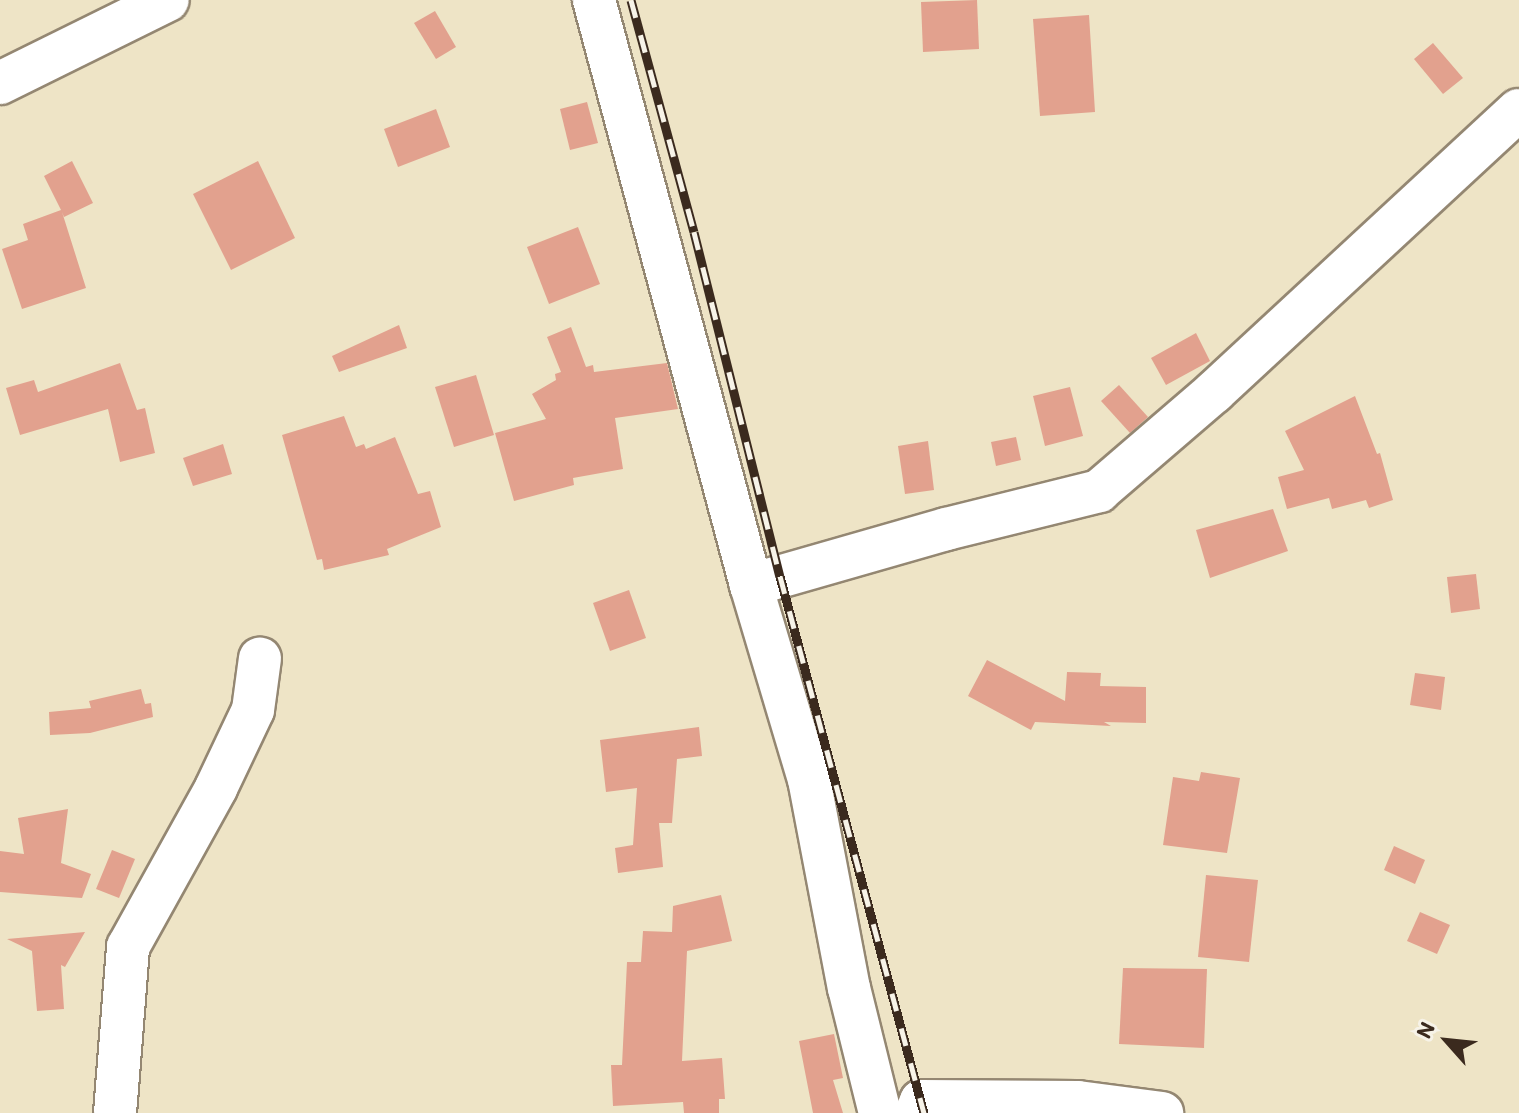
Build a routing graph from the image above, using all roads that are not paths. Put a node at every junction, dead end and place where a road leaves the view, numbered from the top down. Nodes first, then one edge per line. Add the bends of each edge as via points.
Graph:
1 (168, 0) edge
2 (594, 0) edge
3 (0, 83) edge
4 (1519, 110) edge
5 (751, 585) junction
6 (260, 658) dead end
7 (115, 1113) edge
8 (880, 1113) edge
9 (916, 1113) edge
10 (1162, 1113) edge

1 - 3 street
2 - 5 street
4 - 5 street via 1099,491
5 - 8 street via 809,779 849,988
6 - 7 street via 253,710 128,947
9 - 10 street via 921,1101 1078,1102

